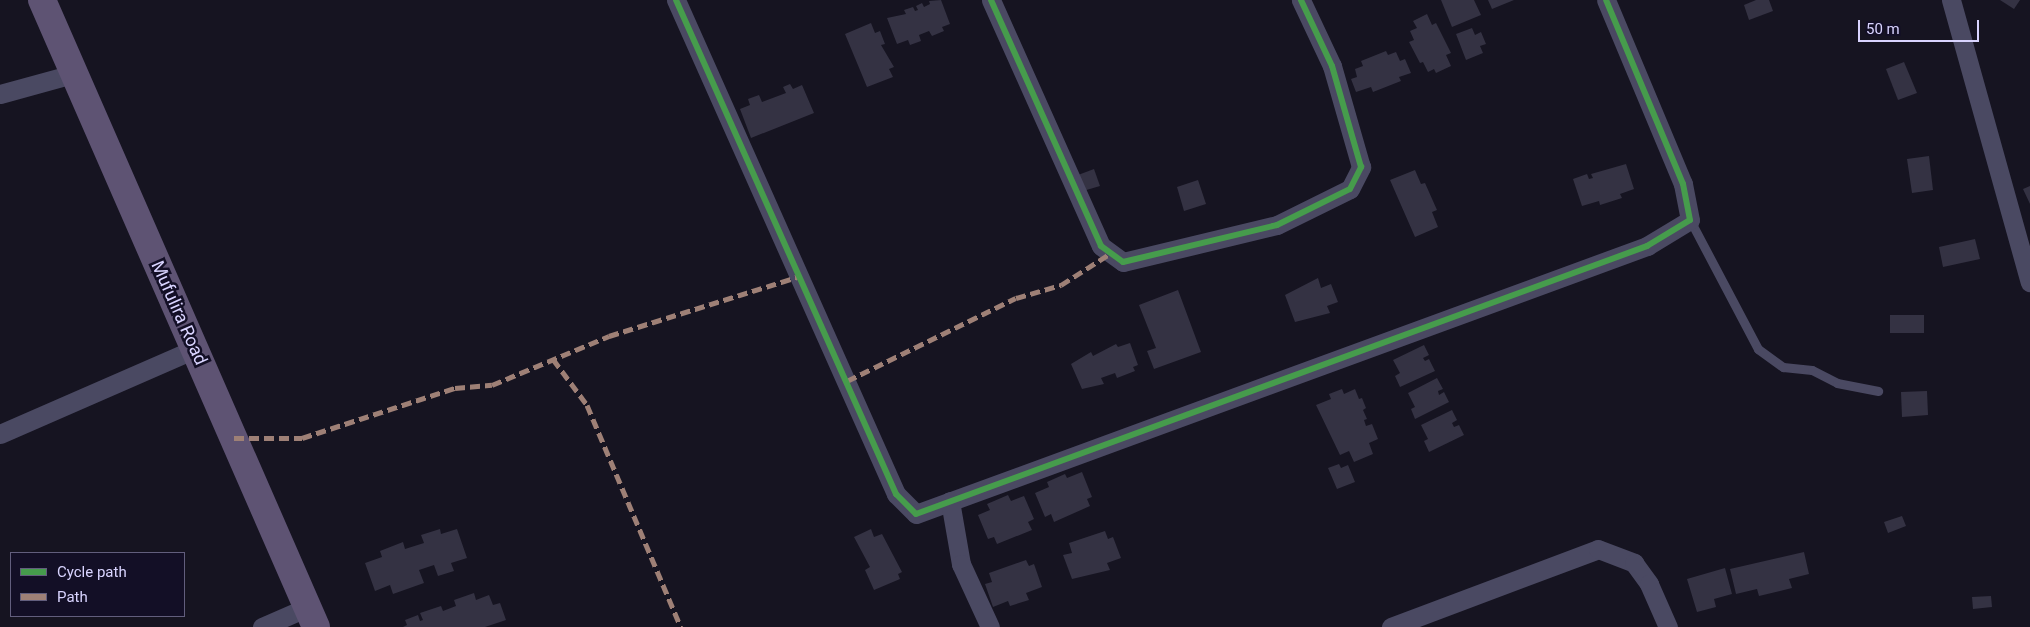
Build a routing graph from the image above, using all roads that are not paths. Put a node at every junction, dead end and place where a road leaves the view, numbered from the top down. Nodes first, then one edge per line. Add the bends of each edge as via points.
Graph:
1 (42, 0) edge
2 (676, 0) edge
3 (991, 0) edge
4 (1301, 0) edge
5 (1606, 0) edge
6 (1951, 0) edge
7 (73, 74) junction
8 (0, 94) edge
9 (1690, 220) junction
10 (2030, 282) edge
11 (195, 349) junction
12 (1878, 391) dead end
13 (0, 434) edge
14 (950, 501) junction
15 (312, 617) edge
16 (262, 627) edge
17 (990, 627) edge
18 (1391, 627) edge
19 (1668, 627) edge

1 - 7 main road, Mufulira Road
2 - 14 street via 896,494 916,514
3 - 4 street via 1101,246 1123,262 1277,225 1350,189 1361,167 1332,66
5 - 9 street via 1683,184
6 - 10 street
7 - 8 street
7 - 11 main road, Mufulira Road
9 - 12 lane via 1758,350 1783,368 1812,370 1837,383
9 - 14 street via 1646,246
11 - 13 street
11 - 15 main road, Mufulira Road
14 - 17 street via 961,564
15 - 16 street
18 - 19 street via 1598,548 1634,563 1649,584

